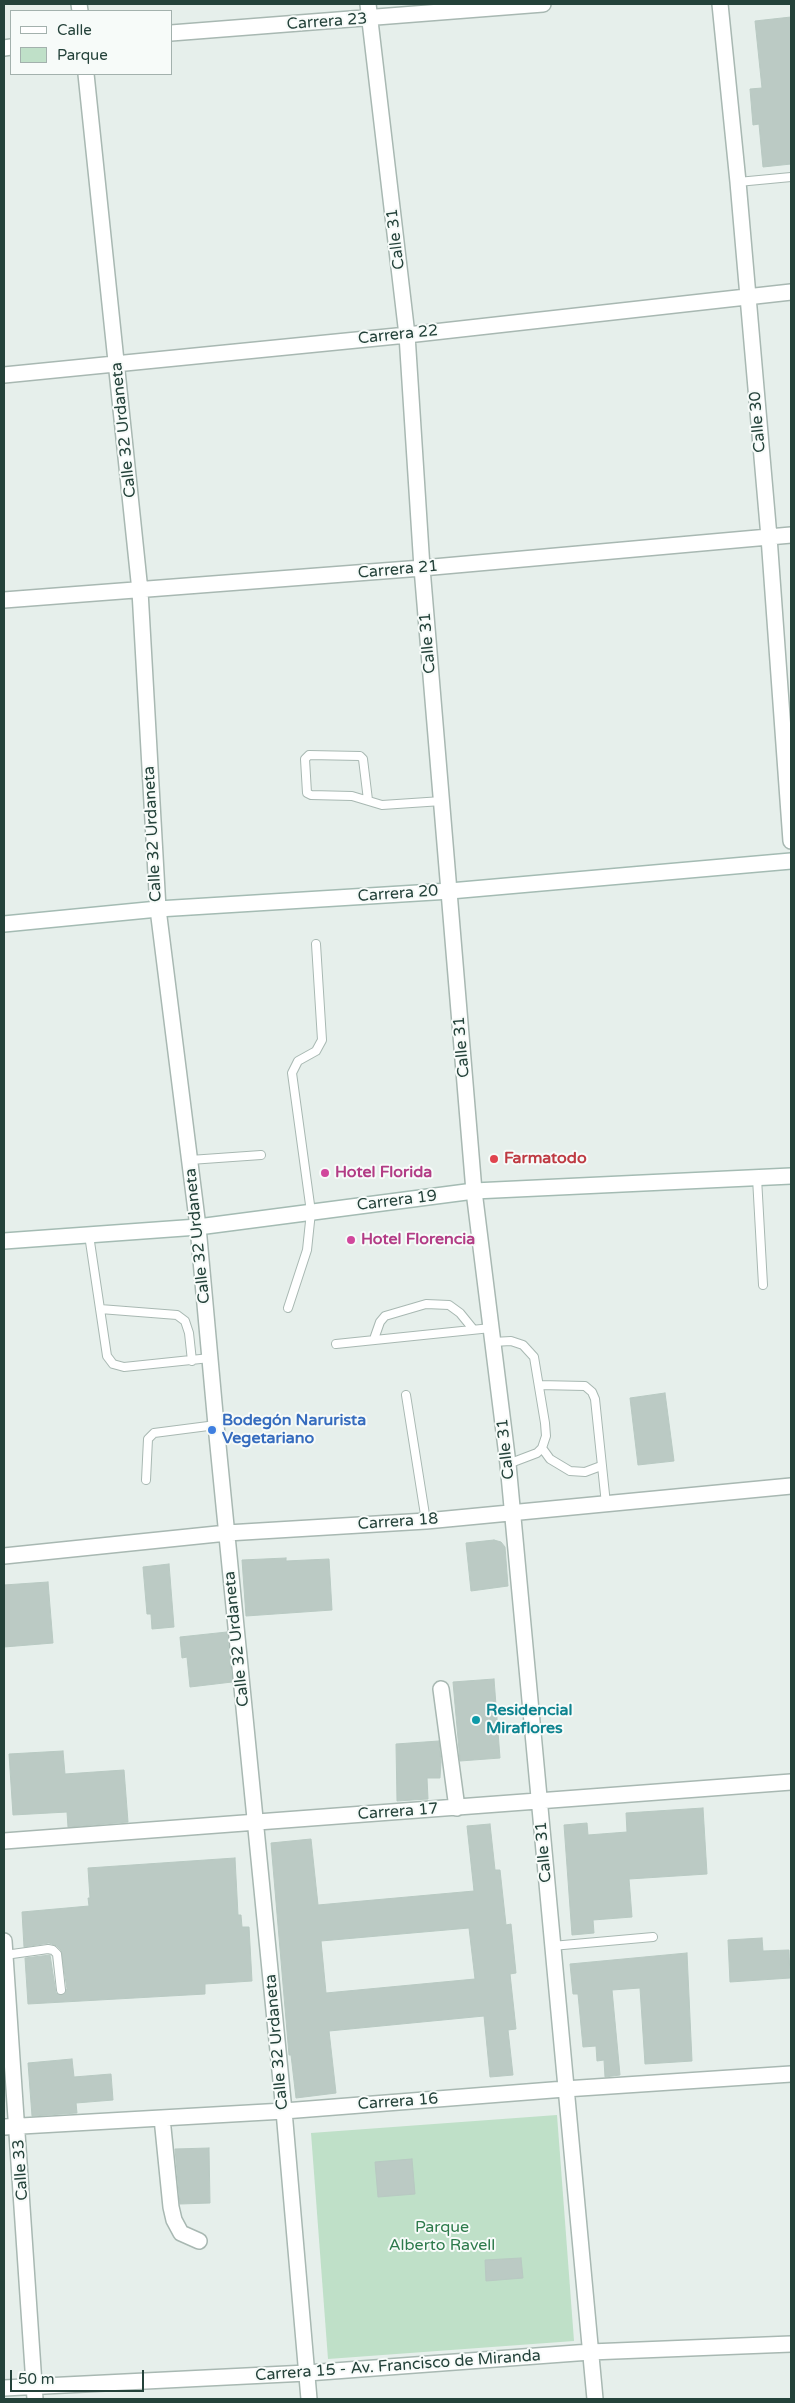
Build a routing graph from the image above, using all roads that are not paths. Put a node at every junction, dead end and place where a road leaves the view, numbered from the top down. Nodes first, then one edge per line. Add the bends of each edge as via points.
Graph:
1 (543, 4) edge
2 (720, 4) edge
3 (369, 11) edge
4 (172, 33) edge
5 (86, 75) edge
6 (791, 178) edge
7 (738, 182) junction
8 (791, 292) edge
9 (747, 296) junction
10 (407, 335) junction
11 (118, 363) junction
12 (4, 375) edge
13 (791, 535) edge
14 (769, 537) junction
15 (422, 568) junction
16 (140, 591) junction
17 (4, 600) edge
18 (368, 800) junction
19 (442, 801) junction
20 (791, 841) edge
21 (791, 861) edge
22 (450, 891) junction
23 (158, 910) junction
24 (4, 924) edge
25 (316, 944) dead end
26 (261, 1155) dead end
27 (190, 1160) junction
28 (791, 1176) edge
29 (757, 1178) junction
30 (474, 1191) junction
31 (311, 1212) junction
32 (198, 1227) junction
33 (89, 1235) junction
34 (4, 1241) edge
35 (763, 1286) dead end
36 (288, 1308) dead end
37 (100, 1309) junction
38 (473, 1329) junction
39 (492, 1335) junction
40 (374, 1340) junction
41 (336, 1344) dead end
42 (210, 1358) junction
43 (192, 1361) junction
44 (539, 1385) junction
45 (406, 1395) dead end
46 (216, 1425) junction
47 (542, 1448) junction
48 (508, 1464) junction
49 (601, 1466) junction
50 (146, 1480) dead end
51 (791, 1486) edge
52 (606, 1504) junction
53 (512, 1512) junction
54 (426, 1521) junction
55 (227, 1533) junction
56 (4, 1556) edge
57 (441, 1689) dead end
58 (791, 1782) edge
59 (540, 1801) junction
60 (457, 1808) junction
61 (256, 1822) junction
62 (4, 1841) edge
63 (653, 1937) dead end
64 (552, 1946) junction
65 (4, 1948) edge
66 (61, 1990) dead end
67 (791, 2074) edge
68 (565, 2089) junction
69 (284, 2110) junction
70 (162, 2118) junction
71 (11, 2127) edge
72 (199, 2241) dead end
73 (791, 2344) edge
74 (590, 2352) junction
75 (307, 2374) junction
76 (4, 2388) edge
77 (35, 2393) edge
78 (309, 2399) edge
79 (595, 2399) edge

1 - 3 street, Carrera 23
2 - 7 street, Calle 30
3 - 4 street, Carrera 23
3 - 10 street, Calle 31
5 - 11 street, Calle 32 Urdaneta
6 - 7 lane
7 - 9 street, Calle 30
8 - 9 street, Carrera 22
9 - 10 street, Carrera 22
9 - 14 street, Calle 30
10 - 11 street, Carrera 22
10 - 15 street, Calle 31
11 - 12 street, Carrera 22
11 - 16 street, Calle 32 Urdaneta
13 - 14 street, Carrera 21
14 - 15 street, Carrera 21
14 - 20 street, Calle 30
15 - 16 street, Carrera 21
15 - 19 street, Calle 31
16 - 17 street, Carrera 21
16 - 23 street, Calle 32 Urdaneta
18 - 18 lane via 352,796 311,796 307,793 305,759 309,755 360,756
18 - 19 lane via 382,805
19 - 22 street, Calle 31
21 - 22 street, Carrera 20
22 - 23 street, Carrera 20
22 - 30 street, Calle 31
23 - 24 street, Carrera 20
23 - 27 street, Calle 32 Urdaneta
25 - 31 lane via 322,1040 316,1051 298,1061 292,1073
26 - 27 lane
27 - 32 street, Calle 32 Urdaneta
28 - 29 street, Carrera 19
29 - 30 street, Carrera 19
29 - 35 lane
30 - 31 street, Carrera 19
30 - 39 street, Calle 31
31 - 32 street, Carrera 19
31 - 36 lane via 307,1250
32 - 33 street, Carrera 19
32 - 42 street, Calle 32 Urdaneta
33 - 34 street, Carrera 19
33 - 37 lane
37 - 43 lane via 177,1315 189,1333
37 - 43 lane via 107,1356 113,1364 124,1367
38 - 39 lane
38 - 40 lane
38 - 40 lane via 449,1305 426,1304 385,1316
39 - 44 lane via 523,1345 534,1357
39 - 48 street, Calle 31
40 - 41 lane
42 - 43 lane
42 - 46 street, Calle 32 Urdaneta
44 - 47 lane via 546,1436
44 - 49 lane via 584,1386 592,1392
45 - 54 lane
46 - 50 lane via 154,1433 148,1439
46 - 55 street, Calle 32 Urdaneta
47 - 48 lane
47 - 49 lane via 550,1459 570,1471 585,1472
48 - 53 street, Calle 31
49 - 52 lane
51 - 52 street, Carrera 18
52 - 53 street, Carrera 18
53 - 54 street, Carrera 18
53 - 59 street, Calle 31
54 - 55 street, Carrera 18
55 - 56 street, Carrera 18
55 - 61 street, Calle 32 Urdaneta
57 - 60 street
58 - 59 street, Carrera 17
59 - 60 street, Carrera 17
59 - 64 street, Calle 31
60 - 61 street, Carrera 17
61 - 62 street, Carrera 17
61 - 69 street, Calle 32 Urdaneta
63 - 64 lane
64 - 68 street, Calle 31
65 - 66 lane via 53,1950 57,1954
65 - 71 street, Calle 33
67 - 68 street, Carrera 16
68 - 69 street, Carrera 16
68 - 74 street, Calle 31
69 - 70 street, Carrera 16
69 - 75 street, Calle 32 Urdaneta
70 - 71 street, Carrera 16
70 - 72 street via 174,2220 181,2232
71 - 77 street, Calle 33
73 - 74 street, Carrera 15 - Av. Francisco de Miranda
74 - 75 street, Carrera 15 - Av. Francisco de Miranda
74 - 79 street, Calle 31
75 - 77 street, Carrera 15 - Av. Francisco de Miranda
75 - 78 street, Calle 32 Urdaneta
76 - 77 street, Carrera 15 - Av. Francisco de Miranda

